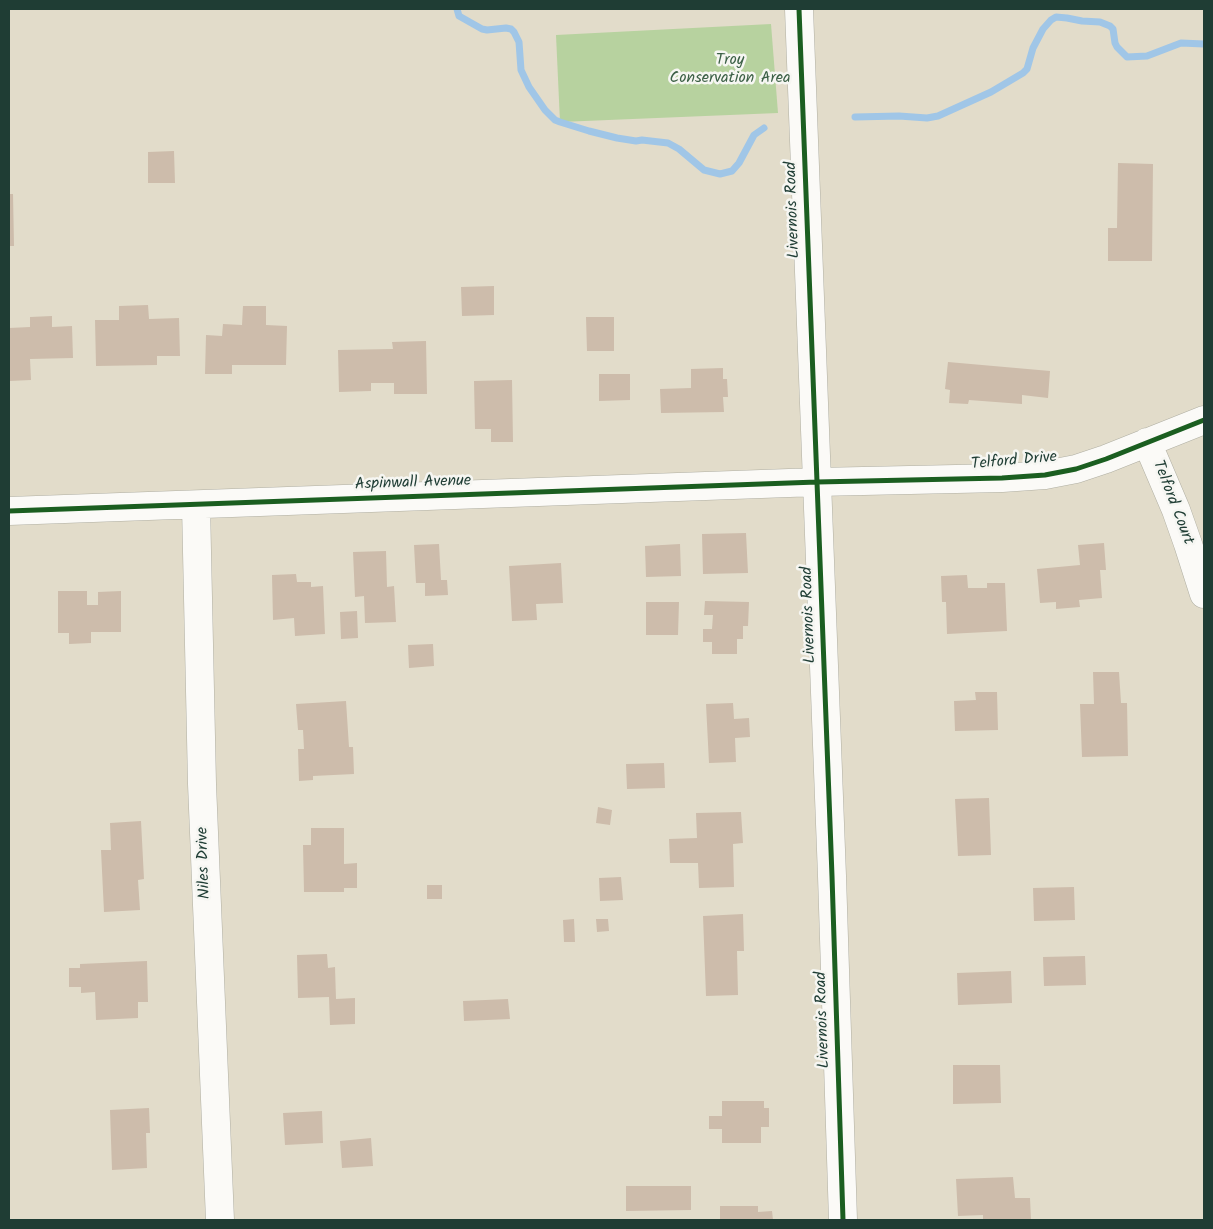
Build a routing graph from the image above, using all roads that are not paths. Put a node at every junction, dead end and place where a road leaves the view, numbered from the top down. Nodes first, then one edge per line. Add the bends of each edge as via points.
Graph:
1 (799, 9) edge
2 (1204, 420) edge
3 (1148, 442) junction
4 (817, 482) junction
5 (196, 505) junction
6 (9, 511) edge
7 (1204, 594) edge
8 (220, 1220) edge
9 (843, 1220) edge

1 - 4 street, Livernois Road
2 - 3 street, Telford Drive
3 - 4 street, Telford Drive via 1076,469 1045,475
3 - 7 street, Telford Court via 1179,518
4 - 5 street, Aspinwall Avenue
4 - 9 street, Livernois Road
5 - 6 street, Aspinwall Avenue
5 - 8 street, Niles Drive via 202,784

